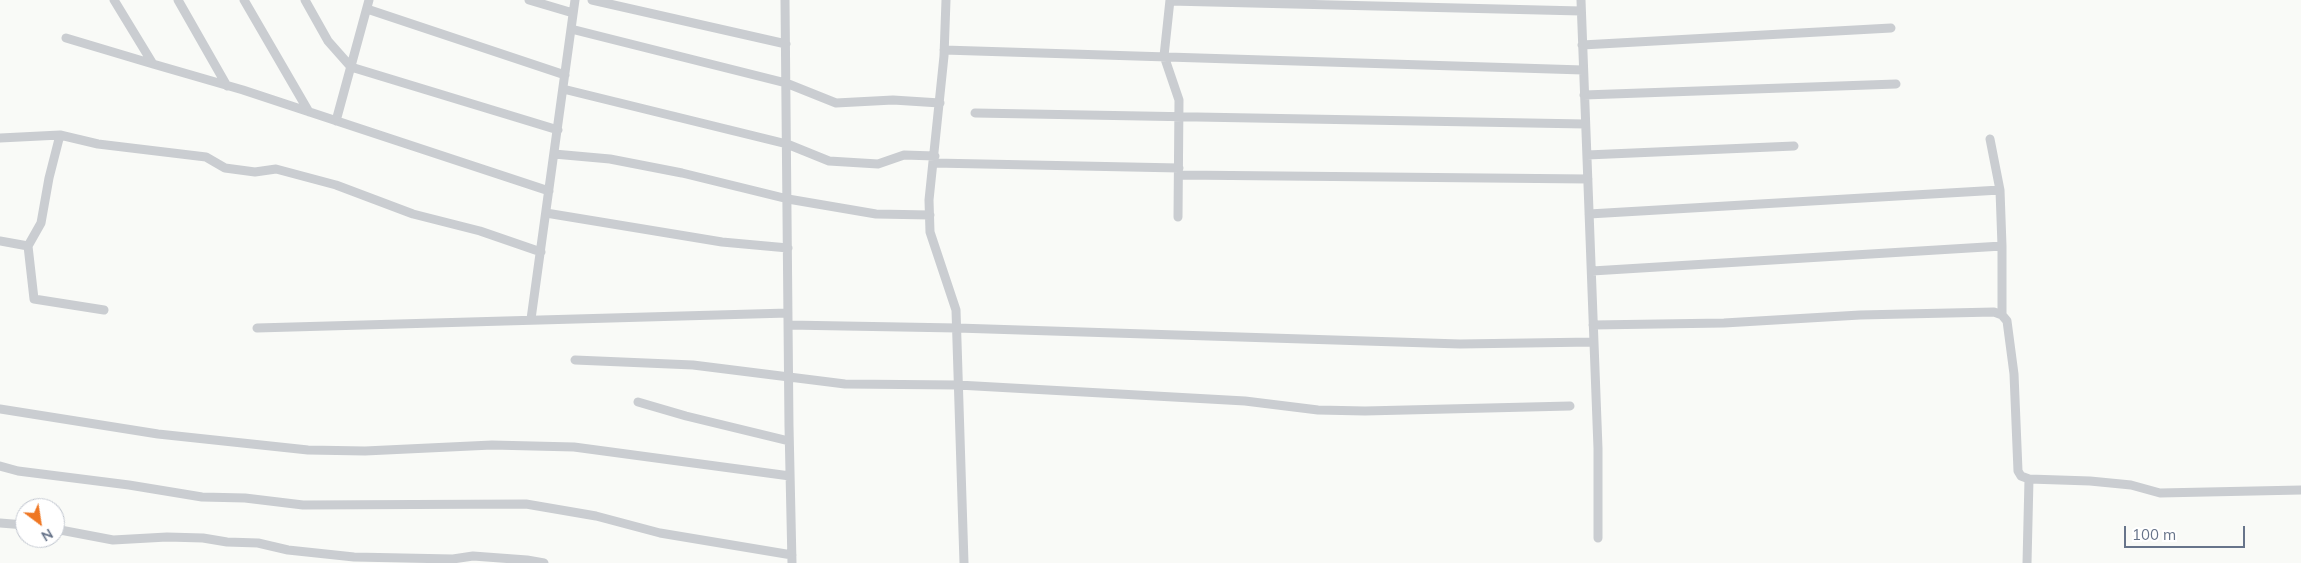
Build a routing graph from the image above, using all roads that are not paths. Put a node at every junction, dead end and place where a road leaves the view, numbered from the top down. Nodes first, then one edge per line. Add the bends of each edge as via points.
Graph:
1 (114, 0) edge
2 (178, 0) edge
3 (244, 0) edge
4 (306, 0) edge
5 (529, 0) edge
6 (575, 0) edge
7 (592, 0) edge
8 (785, 0) edge
9 (946, 0) edge
10 (1581, 0) edge
11 (1170, 1) edge
12 (368, 3) edge
13 (1581, 11) junction
14 (573, 13) junction
15 (1891, 28) dead end
16 (571, 29) junction
17 (66, 38) dead end
18 (786, 44) junction
19 (1582, 45) junction
20 (944, 50) junction
21 (1164, 56) junction
22 (153, 64) junction
23 (351, 67) junction
24 (1583, 70) junction
25 (565, 75) junction
26 (786, 83) junction
27 (1896, 84) dead end
28 (227, 86) junction
29 (563, 89) junction
30 (1584, 95) junction
31 (940, 103) junction
32 (309, 112) junction
33 (975, 113) dead end
34 (1180, 116) junction
35 (336, 122) junction
36 (1585, 124) junction
37 (558, 130) junction
38 (60, 135) junction
39 (0, 138) edge
40 (1990, 139) dead end
41 (787, 144) junction
42 (1794, 146) dead end
43 (554, 154) junction
44 (1587, 155) junction
45 (934, 160) junction
46 (1180, 172) junction
47 (1588, 179) junction
48 (2000, 190) junction
49 (549, 191) junction
50 (788, 198) junction
51 (546, 212) junction
52 (1589, 214) junction
53 (930, 215) junction
54 (1178, 217) dead end
55 (0, 241) edge
56 (28, 246) junction
57 (2002, 246) junction
58 (788, 248) junction
59 (541, 252) junction
60 (1592, 271) junction
61 (104, 310) dead end
62 (788, 313) junction
63 (2002, 315) junction
64 (531, 319) junction
65 (788, 325) junction
66 (1592, 325) junction
67 (257, 328) dead end
68 (956, 328) junction
69 (1593, 342) junction
70 (575, 360) dead end
71 (789, 376) junction
72 (958, 385) junction
73 (638, 402) dead end
74 (1570, 406) dead end
75 (0, 409) edge
76 (789, 441) junction
77 (0, 466) edge
78 (790, 476) junction
79 (2029, 479) junction
80 (2301, 490) edge
81 (0, 523) edge
82 (15, 524) edge
83 (65, 530) edge
84 (1598, 538) dead end
85 (792, 559) edge
86 (544, 563) edge
87 (964, 563) edge
88 (2027, 563) edge

1 - 22 street
2 - 28 street
3 - 32 street
4 - 23 street via 328,41
5 - 14 street
6 - 14 street
7 - 18 street
8 - 18 street
9 - 20 street
10 - 13 street
11 - 13 street
11 - 21 street
12 - 23 street
12 - 25 street
13 - 19 street
14 - 16 street
15 - 19 street
16 - 25 street
16 - 26 street
17 - 22 street
18 - 26 street
19 - 24 street
20 - 21 street
20 - 31 street
21 - 24 street
21 - 34 street via 1179,100
22 - 28 street
23 - 35 street
23 - 37 street
24 - 30 street
25 - 29 street
26 - 31 street via 836,103 893,100
26 - 41 street
27 - 30 street
28 - 32 street
29 - 37 street
29 - 41 street
30 - 36 street
31 - 45 street
32 - 35 street
33 - 34 street
34 - 36 street
34 - 46 street
35 - 49 street
36 - 44 street
37 - 43 street
38 - 39 street
38 - 56 street via 41,223
38 - 59 street via 98,144 206,157 225,168 255,172 276,169 336,185 413,214 480,231
40 - 48 street
41 - 45 street via 829,161 878,164 904,155
41 - 50 street
42 - 44 street
43 - 49 street
43 - 50 street via 610,159
44 - 47 street
45 - 46 street
45 - 53 street
46 - 47 street
46 - 54 street
47 - 52 street
48 - 52 street
48 - 57 street
49 - 51 street
50 - 53 street via 876,214
50 - 58 street
51 - 58 street via 722,242
51 - 59 street
52 - 60 street
53 - 68 street via 930,232 956,310
55 - 56 street
56 - 61 street via 34,299
57 - 60 street
57 - 63 street
58 - 62 street
59 - 64 street
60 - 66 street
62 - 64 street
62 - 65 street
63 - 66 street via 1994,312 1869,315 1724,323
63 - 79 street via 2007,321 2014,374 2018,471
64 - 67 street
65 - 68 street
65 - 71 street
66 - 69 street
68 - 69 street via 1460,344
68 - 72 street
69 - 84 street
70 - 71 street via 693,366
71 - 72 street via 845,384
71 - 76 street
72 - 74 street via 1245,400 1318,410
72 - 87 street
73 - 76 street
75 - 78 street via 158,434 308,450 365,451 492,445 574,447
76 - 78 street
77 - 85 street via 202,497 303,505 526,504
78 - 85 street
79 - 80 street via 2123,484 2160,493
79 - 88 street
81 - 82 street
83 - 86 street via 113,540 167,536 354,556 453,559 473,556

